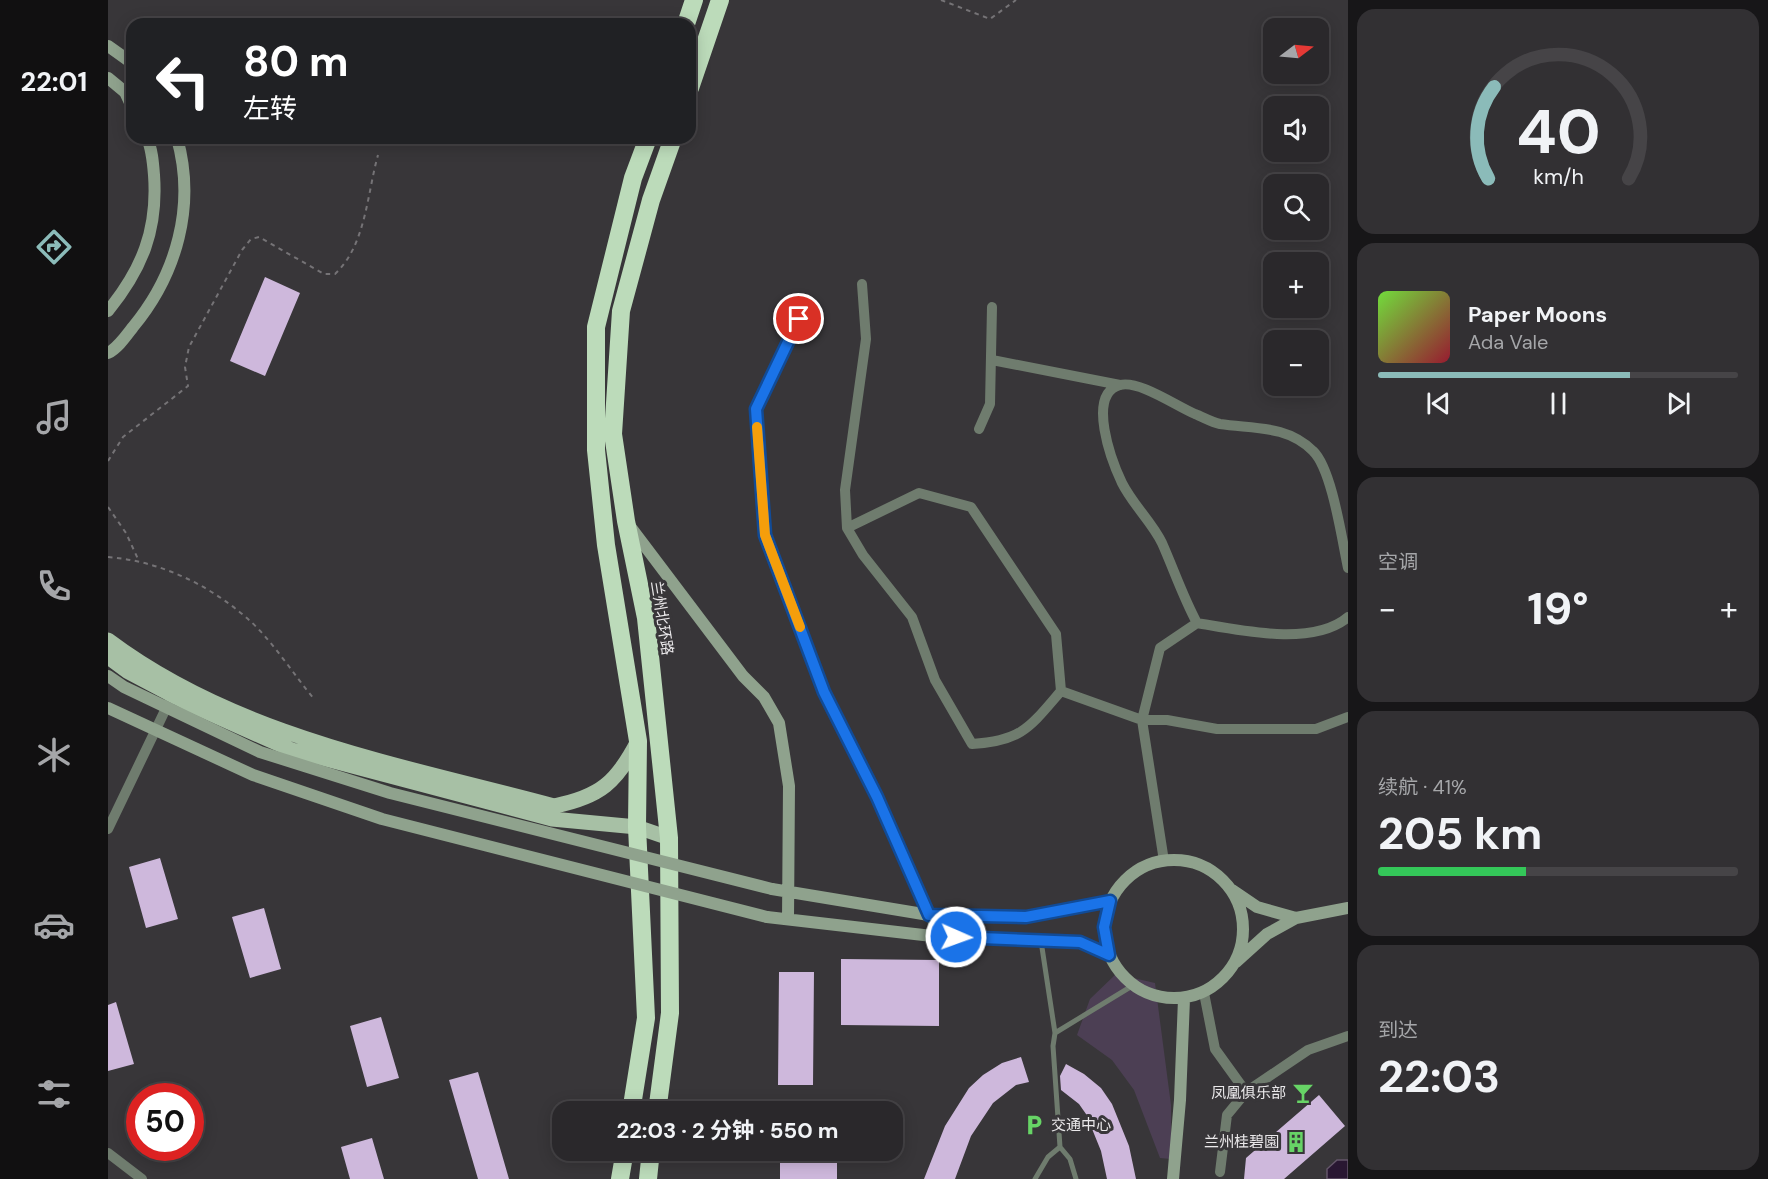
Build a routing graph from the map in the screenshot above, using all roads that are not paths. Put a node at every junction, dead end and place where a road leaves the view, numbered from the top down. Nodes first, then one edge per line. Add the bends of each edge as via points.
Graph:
1 (694, 0) edge
2 (720, 0) edge
3 (688, 18) edge
4 (108, 45) edge
5 (126, 58) edge
6 (696, 70) edge
7 (108, 78) edge
8 (126, 94) edge
9 (149, 144) edge
10 (178, 144) edge
11 (646, 144) edge
12 (671, 144) edge
13 (862, 284) dead end
14 (808, 301) dead end
15 (993, 307) dead end
16 (108, 311) edge
17 (108, 353) edge
18 (992, 360) junction
19 (1120, 385) junction
20 (979, 429) dead end
21 (626, 521) junction
22 (847, 528) junction
23 (1348, 568) edge
24 (1348, 617) edge
25 (1197, 623) junction
26 (108, 640) edge
27 (108, 657) edge
28 (108, 676) edge
29 (1061, 691) junction
30 (173, 695) junction
31 (108, 708) edge
32 (1348, 717) edge
33 (1142, 720) junction
34 (638, 741) junction
35 (637, 827) junction
36 (108, 829) edge
37 (669, 838) junction
38 (1164, 861) junction
39 (1229, 887) junction
40 (789, 892) junction
41 (1110, 901) junction
42 (1348, 908) edge
43 (929, 915) junction
44 (1296, 918) junction
45 (788, 919) junction
46 (932, 936) junction
47 (1041, 941) junction
48 (1109, 955) junction
49 (1234, 965) junction
50 (1132, 986) junction
51 (1204, 993) junction
52 (1184, 999) junction
53 (1055, 1033) junction
54 (1348, 1036) edge
55 (1246, 1092) junction
56 (633, 1101) edge
57 (658, 1101) edge
58 (1060, 1147) junction
59 (108, 1153) edge
60 (623, 1161) edge
61 (650, 1161) edge
62 (1220, 1176) edge
63 (142, 1179) edge
64 (620, 1179) edge
65 (648, 1179) edge
66 (1035, 1179) edge
67 (1076, 1179) edge
68 (1173, 1179) edge

1 - 3 highway
2 - 6 highway
4 - 5 main road
7 - 8 main road
9 - 16 main road via 156,204 147,249 126,290
10 - 17 main road via 186,206 174,259 149,308
11 - 34 highway via 633,178 596,327 596,450 606,545
12 - 21 highway, 兰州北环路 via 651,200 621,311 613,434
13 - 22 street via 866,339 845,490
14 - 43 lane via 756,409 765,535 824,692 877,797
15 - 18 street
18 - 19 street
18 - 20 street via 990,404
19 - 23 street via 1139,385 1218,424 1293,434 1315,453 1328,481
19 - 25 street via 1108,392 1101,405 1106,438 1122,483 1162,542
21 - 37 highway, 兰州北环路 via 646,618
21 - 40 main road via 743,676 764,697 779,723 789,786
22 - 29 street via 919,493 971,507 1056,634
22 - 29 street via 863,555 912,617 934,680 972,744 997,742 1020,734 1040,719
24 - 25 street via 1338,625 1313,633 1257,632
25 - 33 street via 1160,648
26 - 34 main road via 134,660 198,694 296,738 554,806 582,800 606,787 625,766
27 - 30 main road
28 - 40 main road, bridge via 260,752 390,793
29 - 33 street
30 - 35 main road via 292,750 552,819
30 - 36 street
31 - 45 main road, bridge via 253,775 382,819 767,917
32 - 33 street via 1316,729 1217,729
33 - 38 street
34 - 35 highway
35 - 37 main road
35 - 56 highway via 646,1018
37 - 57 highway, 兰州北环路 via 670,1013
38 - 39 main road via 1200,865
38 - 41 main road via 1132,874
39 - 44 main road via 1257,907
39 - 49 main road via 1239,905 1243,925
40 - 43 main road
40 - 45 main road
41 - 43 main road via 1026,917
41 - 48 main road via 1104,927
42 - 44 main road
43 - 46 lane
44 - 49 main road via 1267,934
45 - 46 main road
46 - 47 main road
47 - 48 main road via 1080,942
47 - 53 lane
48 - 50 main road
49 - 51 main road
50 - 52 main road via 1157,997
50 - 53 lane
51 - 52 main road
51 - 55 street via 1215,1049
52 - 68 main road
53 - 58 lane
54 - 55 street via 1308,1050
55 - 62 street via 1227,1115
58 - 66 lane via 1048,1157
58 - 67 lane via 1070,1159
59 - 63 street
60 - 64 highway
61 - 65 highway

